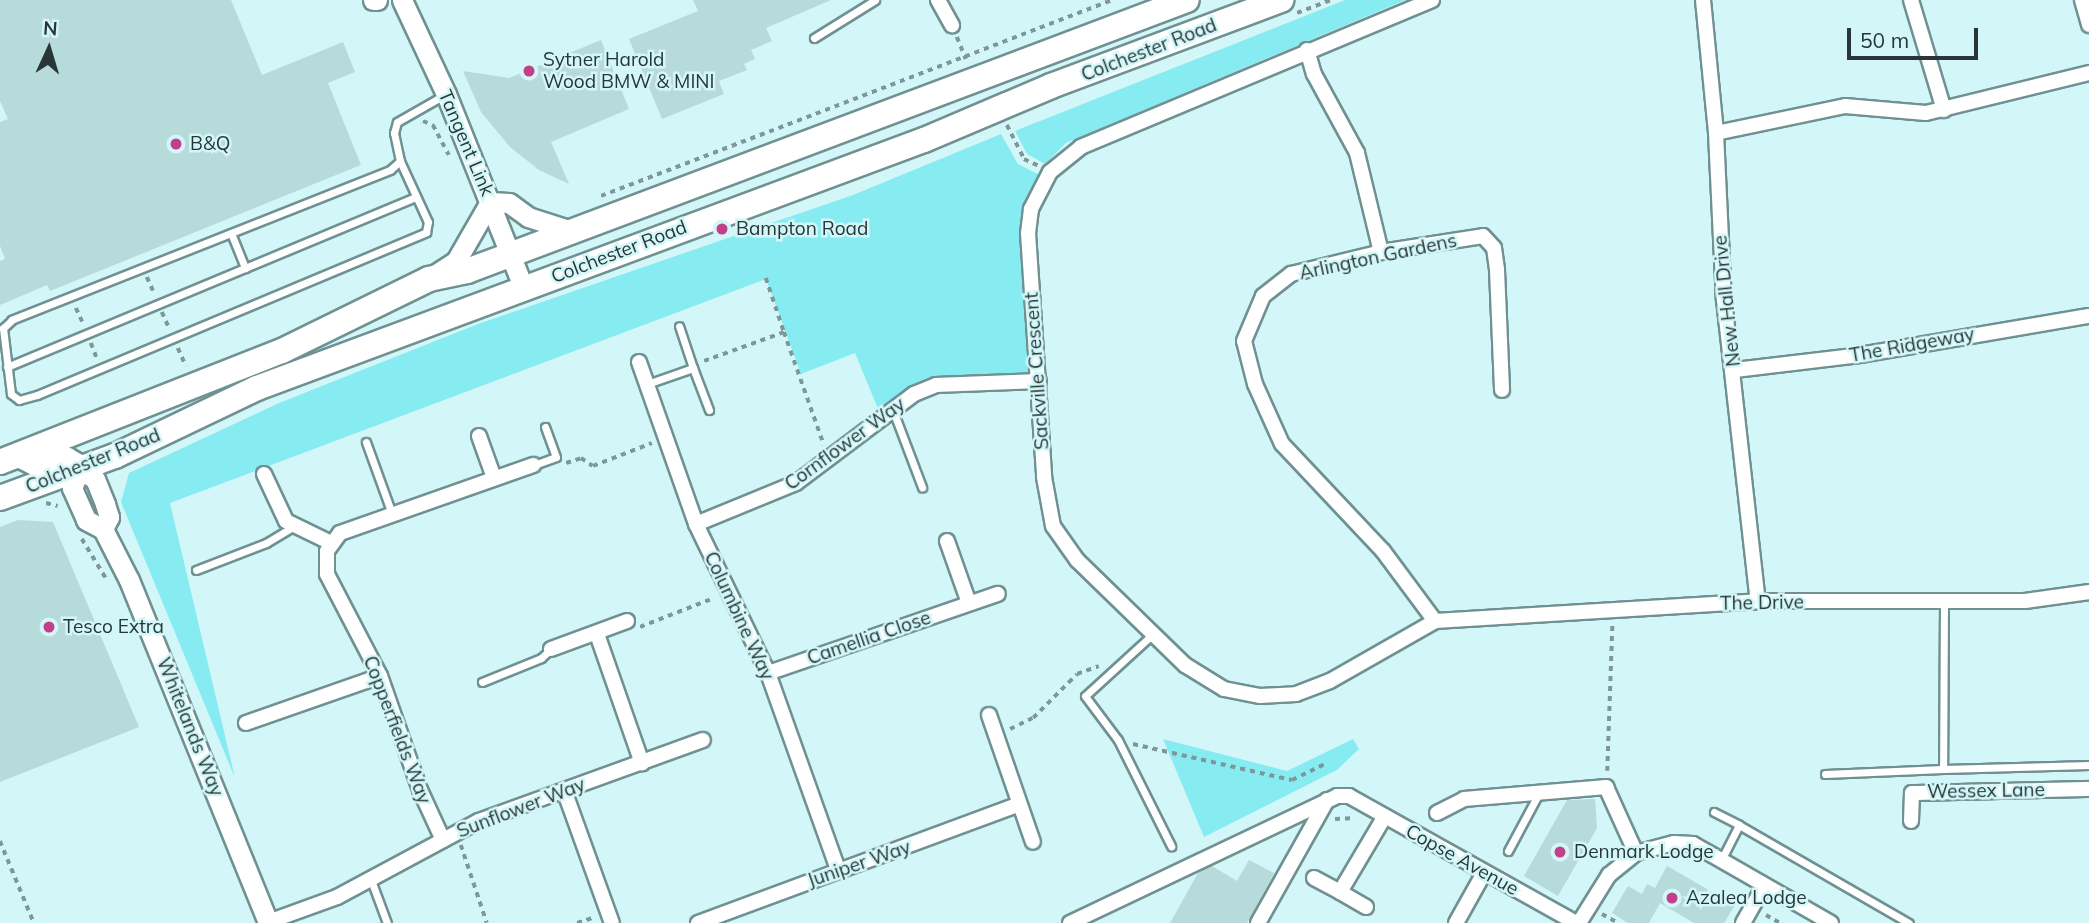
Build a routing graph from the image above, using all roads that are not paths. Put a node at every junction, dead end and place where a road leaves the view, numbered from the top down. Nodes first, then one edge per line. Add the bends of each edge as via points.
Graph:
1 (402, 0) edge
2 (875, 0) edge
3 (938, 0) edge
4 (1187, 0) edge
5 (1281, 0) edge
6 (1432, 0) edge
7 (1703, 0) edge
8 (1911, 0) edge
9 (2082, 0) edge
10 (952, 25) road end
11 (2089, 25) edge
12 (814, 38) dead end
13 (1307, 50) junction
14 (2089, 73) edge
15 (446, 94) junction
16 (1944, 110) junction
17 (1716, 133) junction
18 (400, 161) junction
19 (416, 197) junction
20 (490, 202) junction
21 (572, 231) junction
22 (231, 233) junction
23 (1381, 252) junction
24 (512, 253) junction
25 (245, 268) junction
26 (429, 279) junction
27 (524, 289) junction
28 (2089, 316) edge
29 (679, 326) dead end
30 (639, 362) dead end
31 (7, 367) junction
32 (693, 368) junction
33 (1735, 370) junction
34 (1039, 380) junction
35 (647, 384) junction
36 (1502, 390) dead end
37 (892, 407) junction
38 (709, 410) dead end
39 (90, 426) junction
40 (545, 427) dead end
41 (479, 436) dead end
42 (366, 442) dead end
43 (8, 459) edge
44 (533, 465) joint
45 (81, 467) junction
46 (264, 474) dead end
47 (494, 478) junction
48 (922, 487) dead end
49 (0, 498) edge
50 (392, 514) junction
51 (696, 524) junction
52 (294, 526) junction
53 (947, 541) dead end
54 (329, 542) junction
55 (196, 570) dead end
56 (2089, 592) edge
57 (998, 594) dead end
58 (1759, 601) junction
59 (1944, 602) junction
60 (969, 603) junction
61 (627, 621) road end
62 (1435, 621) junction
63 (1155, 633) junction
64 (597, 634) junction
65 (551, 649) joint
66 (768, 673) junction
67 (380, 676) junction
68 (482, 681) dead end
69 (989, 715) dead end
70 (246, 723) dead end
71 (703, 740) dead end
72 (642, 763) junction
73 (2089, 765) edge
74 (1943, 769) junction
75 (1825, 775) dead end
76 (2089, 789) edge
77 (564, 790) junction
78 (1540, 792) junction
79 (1327, 800) junction
80 (1019, 804) junction
81 (1714, 812) dead end
82 (1437, 813) dead end
83 (1385, 816) junction
84 (1911, 821) dead end
85 (1739, 825) junction
86 (443, 840) junction
87 (1033, 842) dead end
88 (1171, 846) dead end
89 (1508, 851) dead end
90 (1636, 853) junction
91 (1720, 860) junction
92 (838, 870) junction
93 (1484, 873) junction
94 (1314, 878) dead end
95 (371, 880) junction
96 (1764, 886) junction
97 (1340, 892) junction
98 (1366, 907) dead end
99 (1091, 918) edge
100 (268, 923) edge
101 (387, 923) edge
102 (611, 923) edge
103 (698, 923) edge
104 (1070, 923) edge
105 (1258, 923) edge
106 (1456, 923) edge
107 (1577, 923) edge
108 (1743, 923) edge
109 (1831, 923) edge
110 (1909, 923) edge

1 - 15 street, Tangent Link
2 - 12 lane
3 - 10 street
4 - 21 highway, Colchester Road
5 - 27 highway, Colchester Road via 1051,86 925,140
6 - 13 street, Sackville Crescent
7 - 17 street, New Hall Drive
8 - 16 street
9 - 11 street
13 - 23 street via 1314,74 1357,153
13 - 34 street, Sackville Crescent via 1081,148 1050,172 1031,209 1028,233
14 - 16 street
15 - 18 lane via 397,122 394,133
15 - 20 street, Tangent Link
16 - 17 street via 1908,113 1845,106
17 - 33 street, New Hall Drive via 1724,300
18 - 19 lane
18 - 22 lane via 390,170
19 - 25 lane
19 - 31 lane via 428,222 426,232 19,400 11,394
20 - 21 street via 509,203 528,217
20 - 24 street, Tangent Link
20 - 26 street via 456,261
21 - 24 highway, Colchester Road
22 - 25 lane
22 - 31 lane via 12,320 3,328
23 - 36 street, Arlington Gardens via 1483,236 1494,248
23 - 62 street, Arlington Gardens via 1291,274 1263,296 1244,341 1255,384 1282,444 1382,551
24 - 26 highway, Colchester Road via 467,271
24 - 27 street, Tangent Link
25 - 31 lane
26 - 39 highway, Colchester Road via 282,351
27 - 45 highway, Colchester Road via 257,388
28 - 33 street, The Ridgeway via 1860,355
29 - 32 lane
30 - 35 street, Columbine Way
32 - 35 lane
32 - 38 lane
33 - 58 street, New Hall Drive via 1737,438
34 - 37 street, Cornflower Way via 936,385
34 - 63 street, Sackville Crescent via 1044,477 1053,526 1077,561
35 - 51 street, Columbine Way
37 - 48 lane
37 - 51 street, Cornflower Way via 776,494
39 - 43 highway, Colchester Road
39 - 45 highway
40 - 44 lane via 556,457
41 - 47 street
42 - 50 lane
43 - 45 street via 38,467 67,457
44 - 47 street
45 - 49 highway, Colchester Road
45 - 100 street, Whitelands Way via 72,488 86,520 103,529 149,626
46 - 52 street via 286,521
47 - 50 street
50 - 54 street via 340,533
51 - 66 street, Columbine Way
52 - 54 street
52 - 55 lane via 266,543
53 - 60 street
54 - 67 street, Copperfields Way via 327,574
56 - 59 street, The Drive via 2025,601
57 - 60 street, Camellia Close
58 - 59 street, The Drive
58 - 62 street, The Drive
59 - 74 lane
60 - 66 street, Camellia Close
61 - 64 street
62 - 63 street, Sackville Crescent via 1329,681 1296,694 1260,696 1224,689 1185,664
63 - 88 lane via 1086,696 1118,740
64 - 65 street
64 - 72 street
65 - 68 lane via 541,658
66 - 92 street, Columbine Way
67 - 70 street
67 - 86 street, Copperfields Way via 420,790
69 - 80 street
71 - 72 street, Sunflower Way
72 - 77 street, Sunflower Way
73 - 74 lane
74 - 75 lane
76 - 84 street, Wessex Lane via 1912,793
77 - 86 street, Sunflower Way
77 - 102 street
78 - 82 street via 1464,799
78 - 89 lane
78 - 90 street via 1606,787
79 - 83 street, Copse Avenue via 1349,796
79 - 99 street
79 - 105 street
80 - 87 street
80 - 92 street, Juniper Way
81 - 85 lane
83 - 93 street, Copse Avenue
83 - 97 street
85 - 91 lane
85 - 110 lane
86 - 95 street, Sunflower Way
90 - 91 street via 1674,843 1693,844
90 - 107 street via 1609,876
91 - 96 street
92 - 103 street, Juniper Way
93 - 106 street
93 - 107 street, Copse Avenue
94 - 97 street
95 - 100 street, Sunflower Way
95 - 101 lane
96 - 108 street
96 - 109 street
97 - 98 street
99 - 104 street

